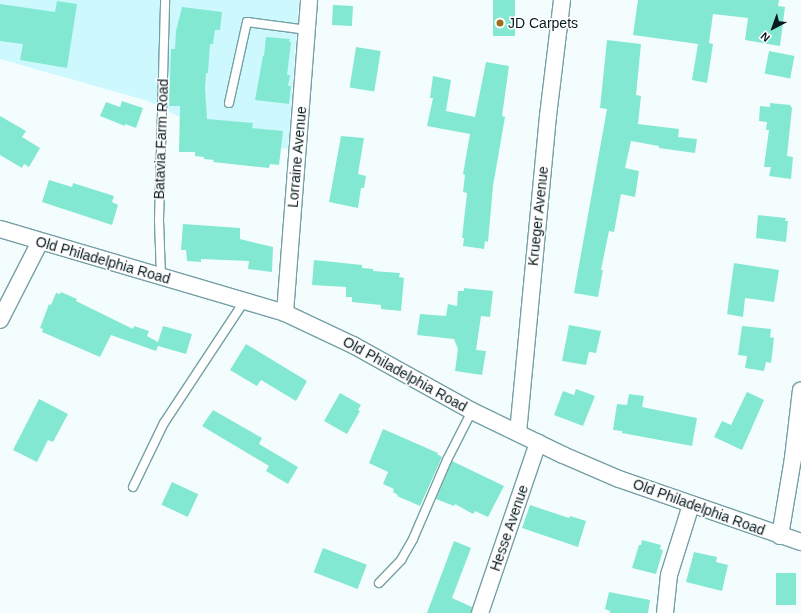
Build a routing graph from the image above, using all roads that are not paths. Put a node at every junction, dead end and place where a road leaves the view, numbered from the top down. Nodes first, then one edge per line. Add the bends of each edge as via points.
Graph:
1 (165, 0) edge
2 (309, 0) edge
3 (562, 0) edge
4 (307, 30) junction
5 (229, 104) dead end
6 (0, 229) edge
7 (40, 242) junction
8 (161, 277) junction
9 (245, 300) junction
10 (285, 314) junction
11 (0, 320) edge
12 (801, 390) edge
13 (472, 410) junction
14 (518, 433) junction
15 (538, 443) junction
16 (133, 487) dead end
17 (691, 505) junction
18 (780, 536) junction
19 (801, 542) edge
20 (379, 583) dead end
21 (480, 613) edge
22 (665, 613) edge

1 - 8 lane, Batavia Farm Road via 159,213
2 - 4 street, Lorraine Avenue
3 - 14 street, Krueger Avenue via 548,116
4 - 5 lane via 247,22
4 - 10 street, Lorraine Avenue
6 - 7 street, Old Philadelphia Road
7 - 8 street, Old Philadelphia Road
7 - 11 street
8 - 9 street, Old Philadelphia Road
9 - 10 street, Old Philadelphia Road
9 - 16 lane via 164,423
10 - 13 street, Old Philadelphia Road via 383,360
12 - 18 street
13 - 14 street, Old Philadelphia Road
13 - 20 lane via 413,539 401,560
14 - 15 street, Old Philadelphia Road
15 - 17 street, Old Philadelphia Road via 612,476
15 - 21 street, Hesse Avenue
17 - 18 street, Old Philadelphia Road
17 - 22 street via 668,576
18 - 19 street, Old Philadelphia Road

